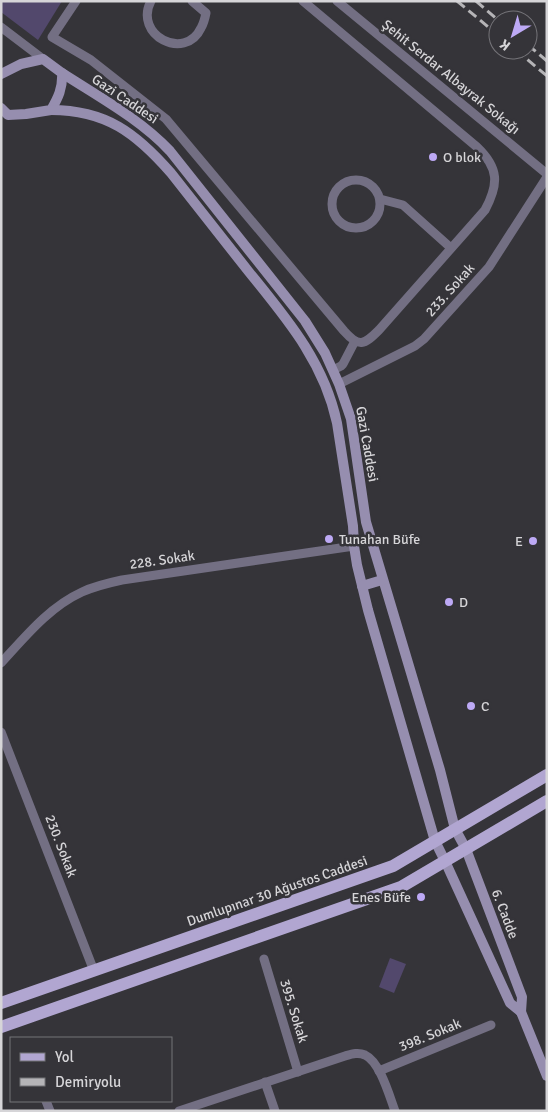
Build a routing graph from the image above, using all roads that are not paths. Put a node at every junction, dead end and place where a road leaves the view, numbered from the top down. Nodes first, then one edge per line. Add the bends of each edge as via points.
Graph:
1 (76, 1) edge
2 (151, 1) edge
3 (192, 1) edge
4 (303, 1) edge
5 (337, 1) edge
6 (1, 27) edge
7 (42, 59) junction
8 (62, 73) junction
9 (1, 74) edge
10 (51, 110) junction
11 (3, 114) edge
12 (547, 175) edge
13 (380, 199) junction
14 (451, 248) junction
15 (355, 341) junction
16 (333, 370) junction
17 (321, 375) junction
18 (339, 384) junction
19 (354, 546) junction
20 (382, 580) junction
21 (362, 586) junction
22 (1, 663) edge
23 (1, 732) edge
24 (547, 775) edge
25 (547, 801) edge
26 (455, 829) junction
27 (435, 841) junction
28 (466, 849) junction
29 (445, 861) junction
30 (264, 959) dead end
31 (94, 971) junction
32 (1, 1003) edge
33 (521, 1012) junction
34 (491, 1025) dead end
35 (1, 1028) edge
36 (379, 1071) junction
37 (298, 1072) junction
38 (547, 1076) edge
39 (266, 1082) junction
40 (179, 1111) edge
41 (274, 1111) edge
42 (395, 1111) edge

1 - 15 street via 52,37 91,60 166,119
2 - 3 street via 148,23 152,31 158,38 175,44 192,39 202,28 206,13
4 - 14 street via 486,155 495,180 492,196 485,210
5 - 12 street, Şehit Serdar Albayrak Sokağı
6 - 7 street
7 - 8 main road, Gazi Caddesi
7 - 9 main road via 21,64
8 - 10 main road via 61,90
8 - 16 main road, Gazi Caddesi via 151,132 170,151 305,321
10 - 11 main road, Gazi Caddesi
10 - 17 main road, Gazi Caddesi via 84,112 102,119 123,128 154,154 294,329
12 - 18 street, 233. Sokak via 489,267 424,339
13 - 13 street via 377,192 364,182 348,182 336,192 333,200 335,216 346,226 361,228 374,221
13 - 14 street via 403,205
14 - 15 street via 371,338 366,342
15 - 16 street via 343,364
16 - 17 main road
16 - 18 main road, Gazi Caddesi
17 - 19 main road, Gazi Caddesi via 334,406
18 - 20 main road, Gazi Caddesi via 351,419 366,522
19 - 21 main road, Gazi Caddesi
19 - 22 street, 228. Sokak via 122,580 92,588 55,609
20 - 21 main road
20 - 26 main road, Gazi Caddesi
21 - 27 main road, Gazi Caddesi
23 - 31 street, 230. Sokak
24 - 26 main road, Dumlupınar 30 Ağustos Caddesi
25 - 28 main road
26 - 27 main road, Dumlupınar 30 Ağustos Caddesi
26 - 28 main road, 6. Cadde
27 - 29 main road, 6. Cadde
27 - 31 main road, Dumlupınar 30 Ağustos Caddesi via 393,866
28 - 29 main road
28 - 33 main road, 6. Cadde via 522,998
29 - 33 main road, 6. Cadde via 510,1002
29 - 35 main road via 401,887
30 - 37 street, 395. Sokak
31 - 32 main road, Dumlupınar 30 Ağustos Caddesi
33 - 38 main road, 6. Cadde
34 - 36 street, 398. Sokak
36 - 37 street via 370,1058 360,1053
36 - 42 street
37 - 39 street
39 - 40 street
39 - 41 street

